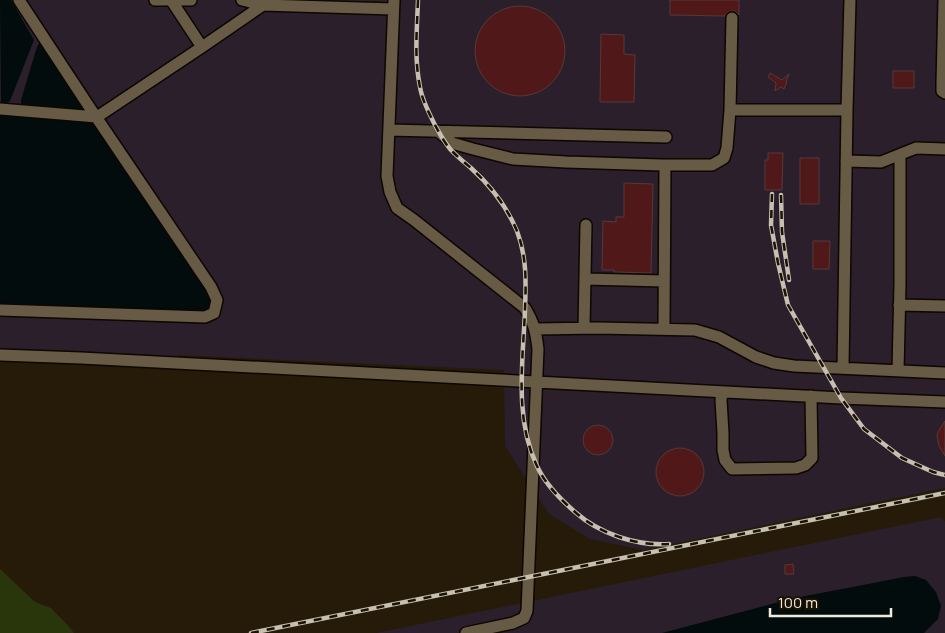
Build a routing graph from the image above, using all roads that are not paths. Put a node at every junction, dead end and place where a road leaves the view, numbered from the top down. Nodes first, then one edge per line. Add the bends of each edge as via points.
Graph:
1 (19, 0) edge
2 (155, 0) edge
3 (171, 0) edge
4 (191, 0) edge
5 (242, 0) edge
6 (850, 0) edge
7 (944, 0) edge
8 (262, 5) junction
9 (394, 5) edge
10 (732, 18) dead end
11 (202, 47) junction
12 (945, 93) edge
13 (0, 109) edge
14 (730, 110) junction
15 (846, 110) junction
16 (97, 117) junction
17 (389, 130) junction
18 (438, 131) junction
19 (666, 137) dead end
20 (945, 149) edge
21 (900, 155) junction
22 (846, 161) junction
23 (665, 165) junction
24 (586, 225) dead end
25 (585, 279) junction
26 (664, 281) junction
27 (899, 305) junction
28 (945, 306) edge
29 (0, 310) edge
30 (584, 328) junction
31 (536, 329) junction
32 (664, 329) junction
33 (0, 355) edge
34 (843, 368) junction
35 (898, 371) junction
36 (945, 373) edge
37 (535, 382) junction
38 (722, 392) junction
39 (811, 396) junction
40 (945, 402) edge
41 (466, 633) edge

1 - 16 lane
2 - 3 lane
3 - 4 lane
3 - 11 lane
5 - 8 lane
6 - 15 lane
7 - 12 lane via 942,91
8 - 9 lane
8 - 11 lane
9 - 17 lane
10 - 14 lane
11 - 16 lane
13 - 16 lane
14 - 15 lane
14 - 23 lane via 724,158 712,165
15 - 22 lane
16 - 29 lane via 211,287 217,300 214,312 205,317
17 - 18 lane
17 - 31 lane via 388,176 397,208 525,308
18 - 19 lane
18 - 23 lane via 452,143 513,159
20 - 21 lane via 916,148
21 - 22 lane via 881,162
21 - 27 lane
22 - 34 lane
23 - 26 lane
24 - 25 lane
25 - 26 lane
25 - 30 lane
26 - 32 lane
27 - 28 lane
27 - 35 lane
30 - 31 lane
30 - 32 lane
31 - 37 lane
32 - 34 lane via 695,330 719,337 774,364
33 - 37 lane
34 - 35 lane
35 - 36 lane
37 - 38 lane
37 - 41 lane via 527,611 524,618 513,623
38 - 39 lane
38 - 39 lane via 723,450 732,469 796,468 805,465 812,458
39 - 40 lane

